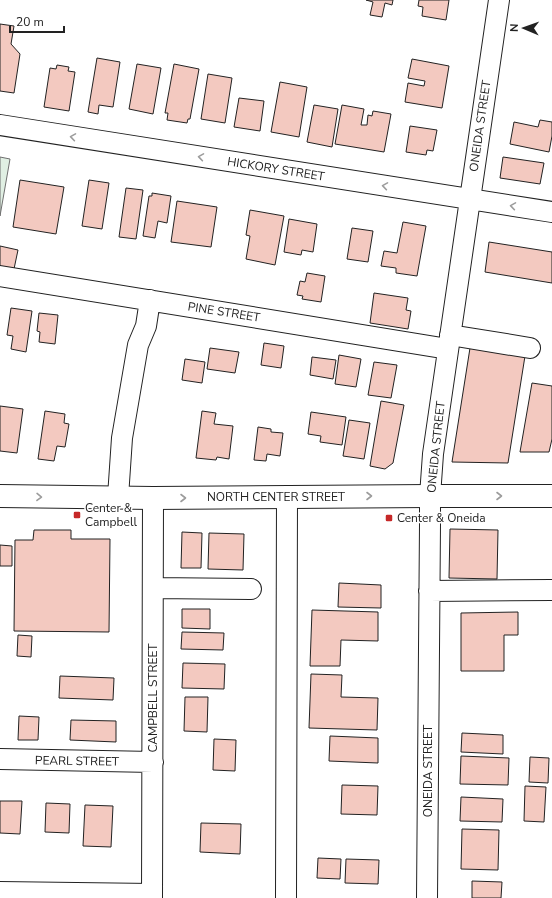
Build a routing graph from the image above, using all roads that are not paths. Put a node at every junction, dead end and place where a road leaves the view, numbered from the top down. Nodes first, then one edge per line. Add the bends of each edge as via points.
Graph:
1 (499, 0) edge
2 (0, 125) edge
3 (469, 199) junction
4 (552, 212) edge
5 (0, 276) edge
6 (150, 300) junction
7 (449, 342) junction
8 (530, 348) dead end
9 (0, 496) edge
10 (430, 496) junction
11 (552, 496) edge
12 (287, 497) junction
13 (118, 498) junction
14 (153, 498) junction
15 (153, 588) junction
16 (251, 589) dead end
17 (552, 590) edge
18 (429, 591) junction
19 (0, 759) edge
20 (153, 762) junction
21 (0, 892) edge
22 (152, 896) edge
23 (286, 898) edge
24 (427, 898) edge

1 - 3 street, ONEIDA STREET
3 -> 2 street, HICKORY STREET
4 -> 3 street, HICKORY STREET
3 - 7 street, ONEIDA STREET
5 - 6 street, PINE STREET
6 - 7 street, PINE STREET
6 - 13 street via 146,326 138,345 122,438
7 - 8 street, PINE STREET
7 - 10 street, ONEIDA STREET via 433,454
9 -> 13 main road, NORTH CENTER STREET
10 -> 11 main road, NORTH CENTER STREET
12 -> 10 main road, NORTH CENTER STREET
10 - 18 street, ONEIDA STREET
14 -> 12 main road, NORTH CENTER STREET
12 - 23 street
13 - 14 main road, NORTH CENTER STREET
14 - 15 street, CAMPBELL STREET
15 - 16 street
15 - 20 street, CAMPBELL STREET
17 - 18 street
18 - 24 street, ONEIDA STREET
19 - 20 street, PEARL STREET
20 - 22 street, CAMPBELL STREET
21 - 22 street

